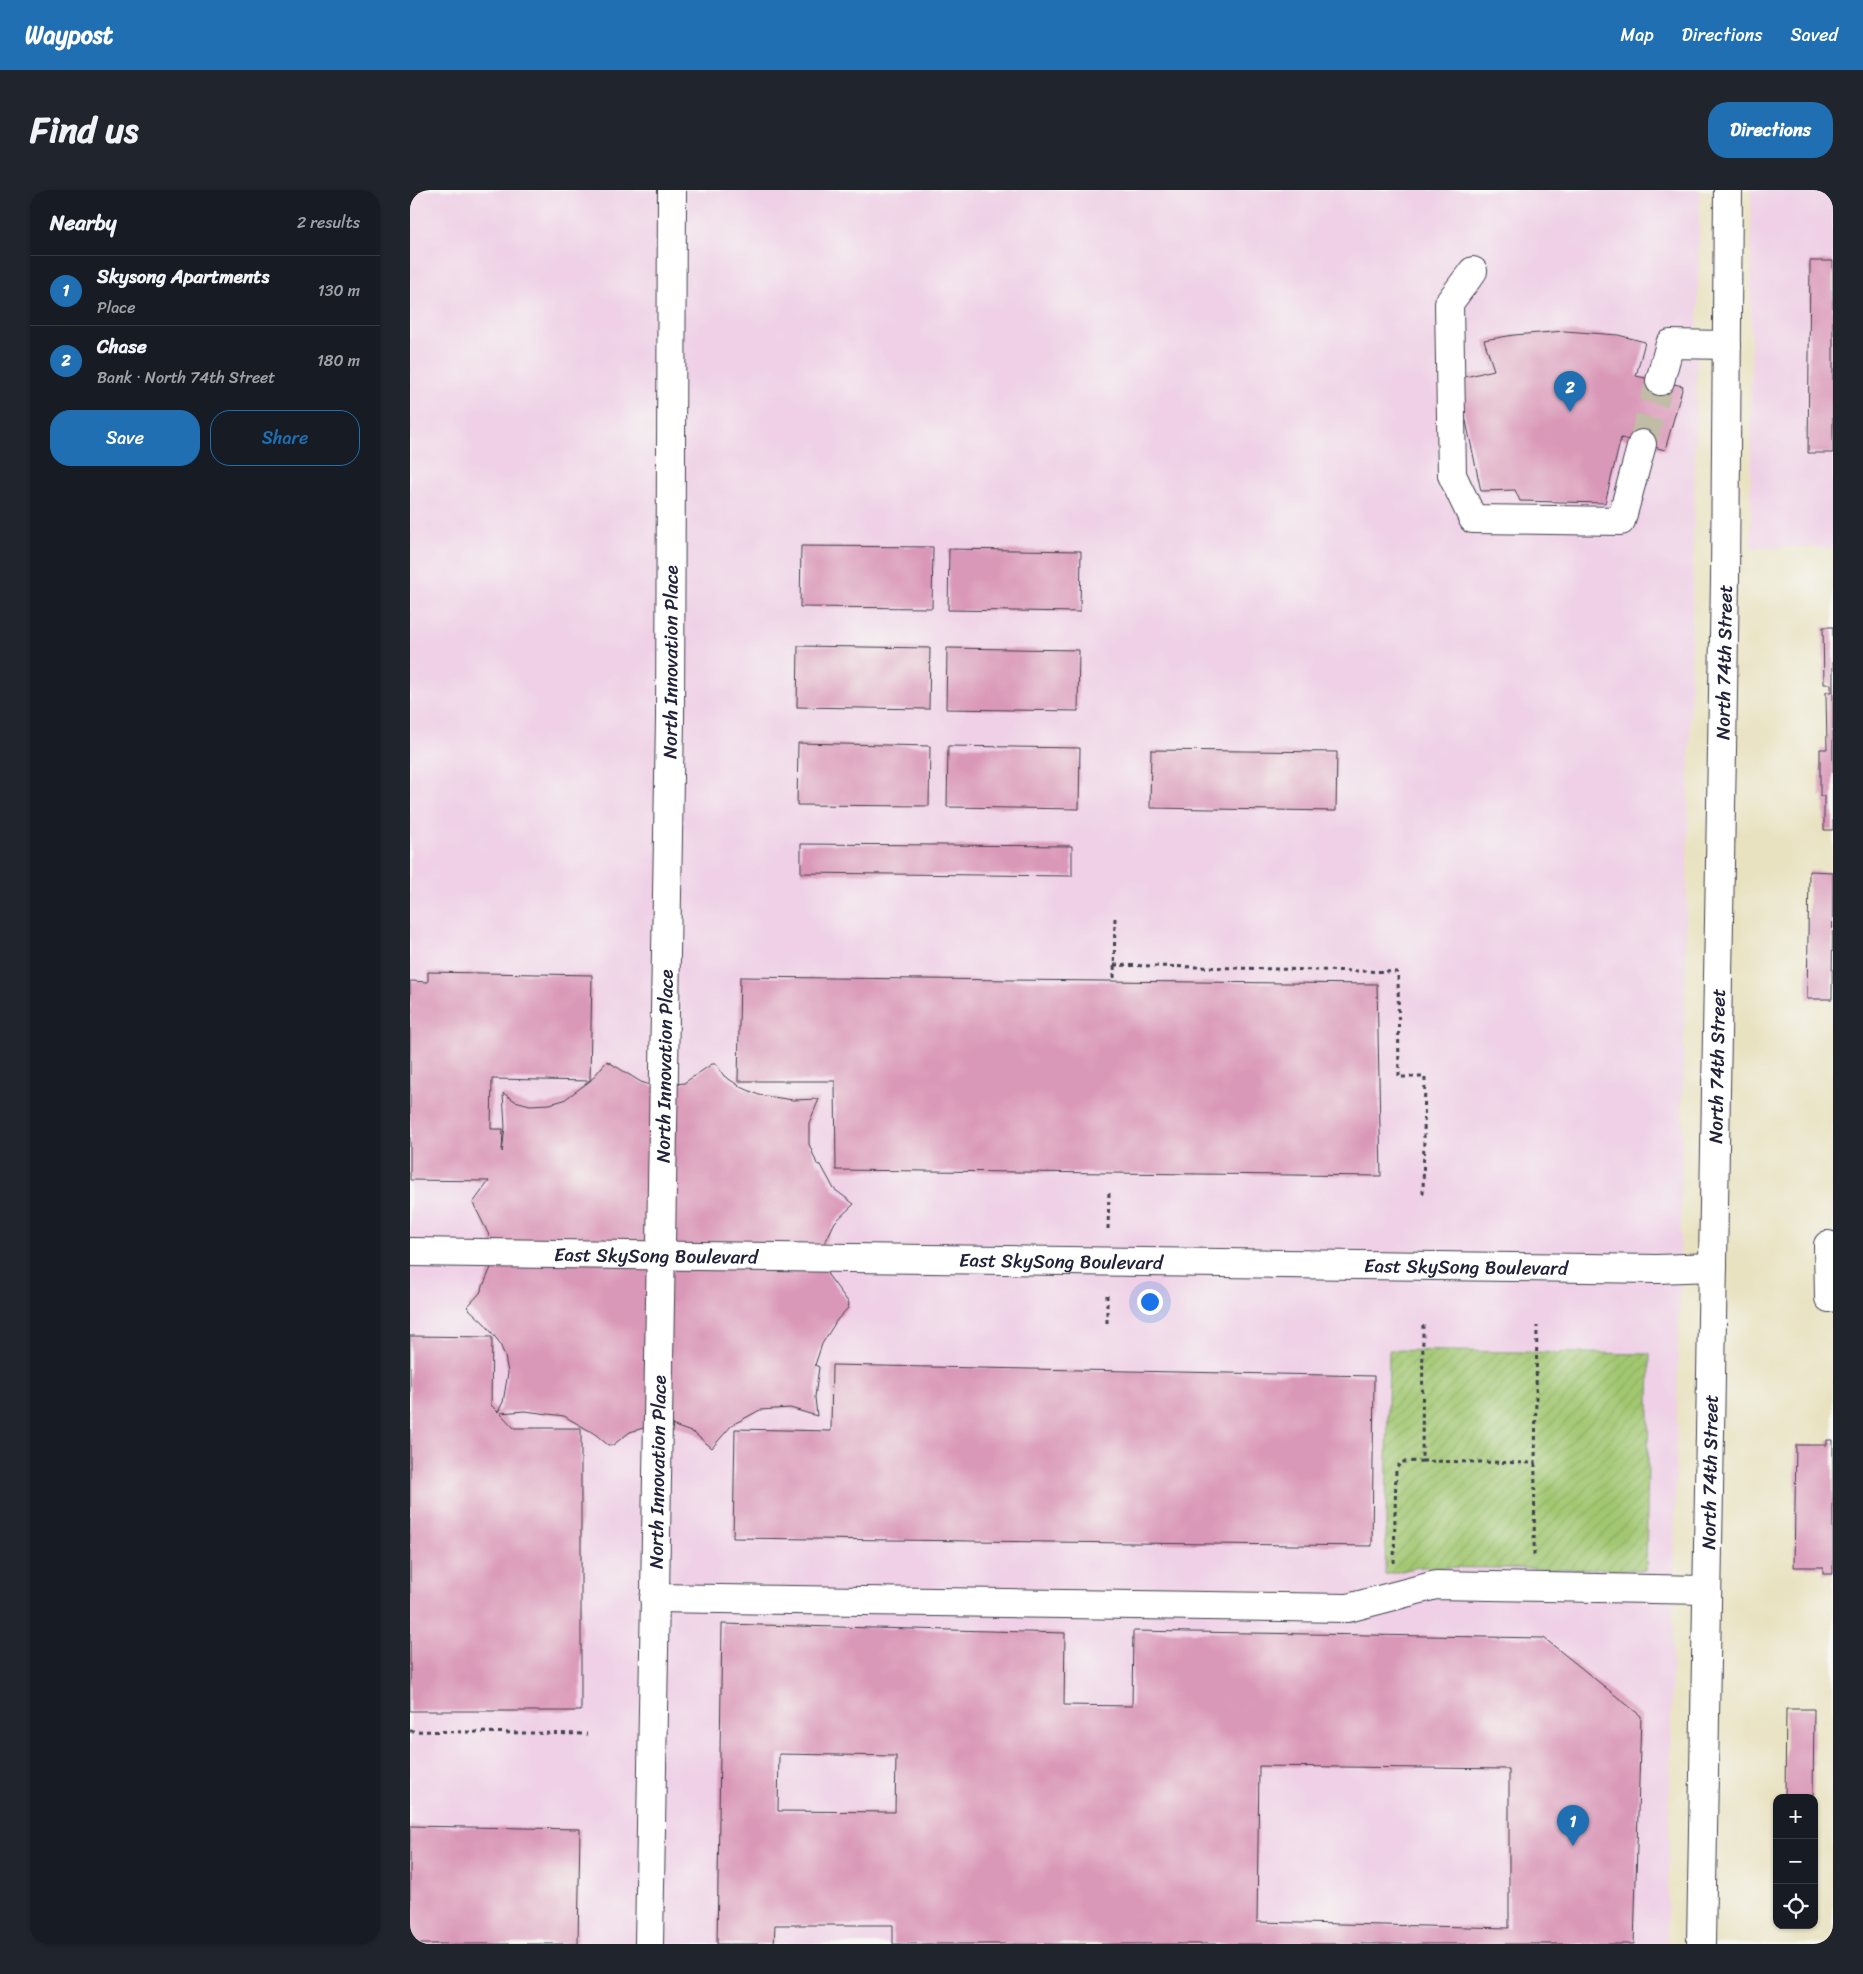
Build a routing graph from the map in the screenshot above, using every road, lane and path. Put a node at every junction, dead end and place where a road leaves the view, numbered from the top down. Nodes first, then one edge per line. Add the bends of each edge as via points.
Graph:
1 (672, 190) edge
2 (1728, 190) edge
3 (1473, 271) dead end
4 (1727, 345) junction
5 (1660, 381) tunnel mouth
6 (1642, 444) tunnel mouth
7 (1114, 917) dead end
8 (1114, 964) junction
9 (1114, 978) dead end
10 (1422, 1195) dead end
11 (1828, 1245) dead end
12 (410, 1252) edge
13 (660, 1254) junction
14 (1713, 1267) junction
15 (1829, 1298) dead end
16 (1423, 1325) dead end
17 (1537, 1326) dead end
18 (1422, 1461) junction
19 (1535, 1463) junction
20 (1533, 1587) junction
21 (1706, 1590) junction
22 (1393, 1596) junction
23 (654, 1598) junction
24 (410, 1731) edge
25 (587, 1734) dead end
26 (649, 1944) edge
27 (1700, 1944) edge

1 - 13 street, North Innovation Place via 670,719
2 - 4 street, North 74th Street
3 - 6 street via 1449,304 1452,475 1473,520 1621,521
4 - 5 street via 1670,344
4 - 14 street, North 74th Street
7 - 8 path
8 - 9 path
8 - 10 path via 1398,972 1398,1077 1425,1077
11 - 15 street
12 - 13 street, East SkySong Boulevard
13 - 14 street, East SkySong Boulevard via 1657,1269
13 - 23 street, North Innovation Place
14 - 21 street, North 74th Street
16 - 18 path
17 - 19 path
18 - 19 path
18 - 22 path via 1401,1462 1395,1474
19 - 20 path
20 - 21 street
20 - 22 street via 1436,1585
21 - 27 street, North 74th Street
22 - 23 street via 1348,1608
23 - 26 street, North Innovation Place
24 - 25 path

